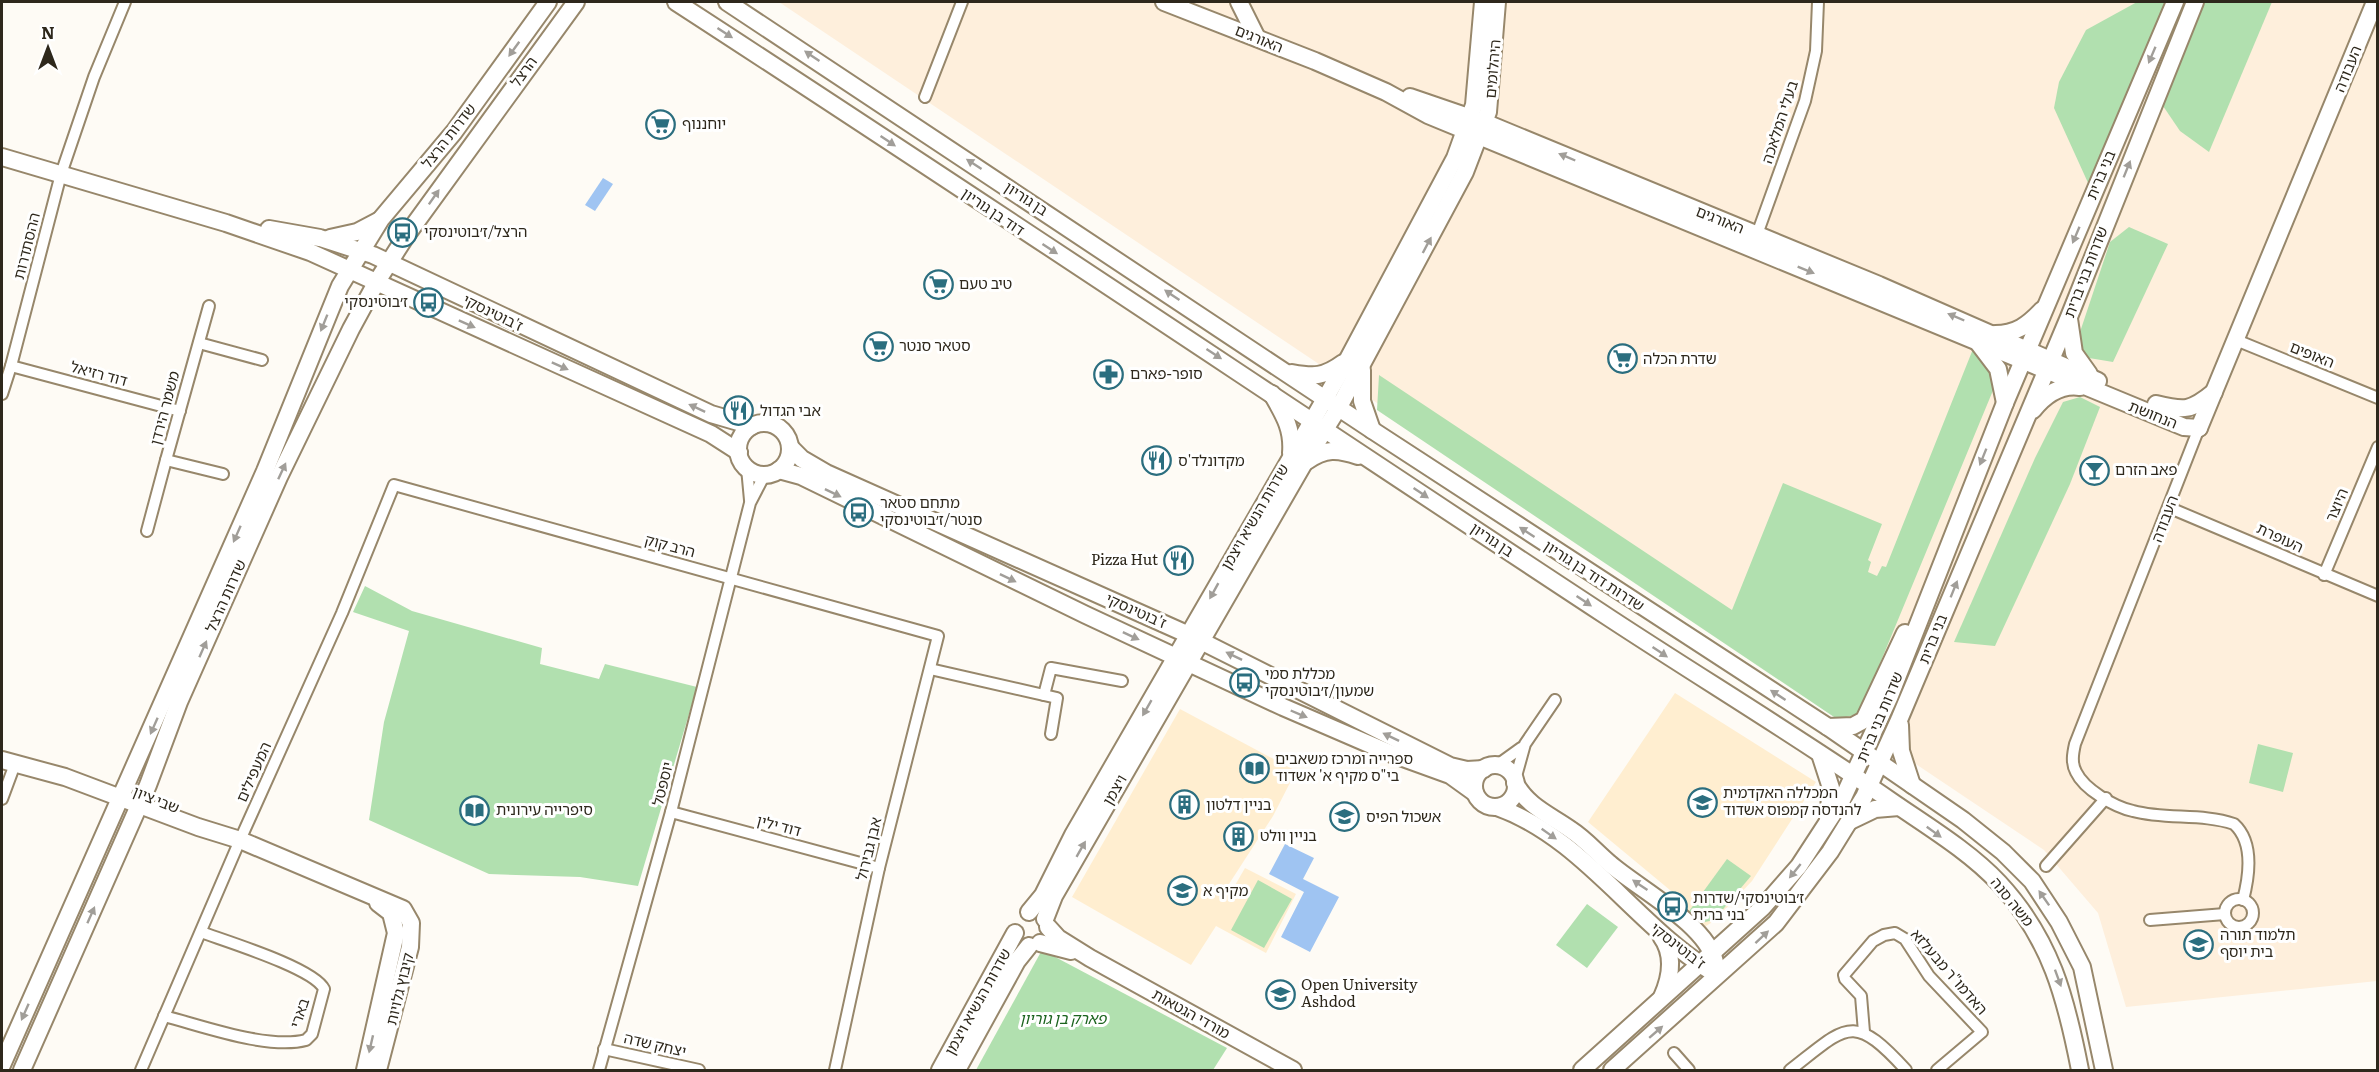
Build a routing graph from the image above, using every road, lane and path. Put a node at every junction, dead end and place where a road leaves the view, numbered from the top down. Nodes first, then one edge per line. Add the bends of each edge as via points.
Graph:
1 (125, 2) edge
2 (548, 2) edge
3 (576, 2) edge
4 (676, 2) edge
5 (727, 2) edge
6 (962, 2) edge
7 (1164, 2) edge
8 (1239, 2) edge
9 (1484, 2) edge
10 (1497, 2) edge
11 (1818, 2) edge
12 (2175, 2) edge
13 (2195, 2) edge
14 (2375, 2) edge
15 (1230, 28) junction
16 (1257, 39) junction
17 (1386, 92) junction
18 (925, 97) dead end
19 (1434, 117) junction
20 (1476, 126) junction
21 (472, 144) joint
22 (1506, 147) junction
23 (2, 157) edge
24 (1455, 158) junction
25 (1472, 158) junction
26 (61, 174) junction
27 (381, 219) junction
28 (226, 223) junction
29 (320, 238) junction
30 (1754, 242) junction
31 (360, 250) junction
32 (388, 262) junction
33 (349, 270) junction
34 (376, 283) junction
35 (2047, 305) junction
36 (209, 306) dead end
37 (2069, 317) junction
38 (1995, 334) junction
39 (2236, 340) junction
40 (1976, 341) junction
41 (199, 343) junction
42 (2026, 356) junction
43 (262, 360) dead end
44 (1355, 363) junction
45 (11, 366) junction
46 (2049, 366) junction
47 (1286, 372) junction
48 (2094, 385) junction
49 (1270, 391) junction
50 (2215, 391) junction
51 (2, 394) edge
52 (2378, 398) edge
53 (1332, 402) junction
54 (2005, 403) junction
55 (2156, 404) junction
56 (180, 411) junction
57 (1318, 425) junction
58 (753, 426) junction
59 (2022, 426) junction
60 (2199, 428) junction
61 (1372, 430) junction
62 (790, 447) junction
63 (2378, 447) edge
64 (739, 452) junction
65 (1298, 458) junction
66 (166, 460) junction
67 (1372, 461) junction
68 (747, 468) junction
69 (772, 472) junction
70 (223, 474) dead end
71 (394, 485) joint
72 (750, 503) junction
73 (2170, 508) junction
74 (147, 531) dead end
75 (2324, 575) junction
76 (730, 578) junction
77 (2378, 596) edge
78 (1925, 604) junction
79 (1611, 619) joint
80 (938, 636) joint
81 (1195, 638) junction
82 (1183, 660) junction
83 (930, 669) junction
84 (1122, 681) dead end
85 (1044, 695) junction
86 (1555, 700) dead end
87 (1899, 720) junction
88 (1828, 727) junction
89 (1051, 734) dead end
90 (1525, 744) junction
91 (1865, 753) junction
92 (1820, 754) junction
93 (8, 762) edge
94 (1881, 762) junction
95 (1490, 767) junction
96 (1854, 776) junction
97 (1515, 782) junction
98 (1869, 786) junction
99 (1912, 786) junction
100 (124, 793) junction
101 (1475, 793) junction
102 (2106, 798) junction
103 (2, 800) edge
104 (141, 800) junction
105 (1497, 807) junction
106 (1899, 807) junction
107 (671, 812) junction
108 (1850, 822) junction
109 (1828, 823) junction
110 (240, 840) junction
111 (2046, 866) dead end
112 (879, 868) junction
113 (359, 890) junction
114 (2243, 900) junction
115 (403, 909) joint
116 (2226, 914) junction
117 (1041, 920) junction
118 (2150, 920) dead end
119 (396, 925) joint
120 (1655, 928) junction
121 (201, 932) junction
122 (1015, 933) junction
123 (1034, 945) junction
124 (1713, 953) junction
125 (1090, 958) junction
126 (1700, 964) junction
127 (1719, 976) junction
128 (1660, 1001) junction
129 (164, 1016) junction
130 (1864, 1032) junction
131 (604, 1049) junction
132 (1674, 1053) dead end
133 (2, 1065) edge
134 (22, 1071) edge
135 (141, 1071) edge
136 (365, 1071) edge
137 (378, 1071) edge
138 (599, 1071) edge
139 (699, 1071) edge
140 (835, 1071) edge
141 (940, 1071) edge
142 (957, 1071) edge
143 (1293, 1071) edge
144 (1582, 1071) edge
145 (1612, 1071) edge
146 (1689, 1071) edge
147 (1790, 1071) edge
148 (1906, 1071) edge
149 (1938, 1071) edge
150 (2080, 1071) edge
151 (2104, 1071) edge

1 - 26 street, ההסתדרות via 94,76
2 -> 27 main road, שדרות הרצל via 454,132
3 - 21 main road, הרצל
4 -> 49 main road, דוד בן גוריון
47 -> 5 main road, בן גוריון
6 - 18 street
7 - 15 main road, האורגים
8 - 15 main road
8 - 16 main road
9 - 20 main road, היהלומים
10 - 20 main road, היהלומים via 1492,82
11 - 30 street, בעלי המלאכה via 1816,51 1808,92
12 -> 35 main road, בני ברית
37 -> 13 main road, שדרות בני ברית
14 - 39 main road, העבודה
15 - 16 main road, האורגים
16 - 17 main road, האורגים
17 - 19 main road, האורגים
17 - 20 main road, האורגים via 1417,99
19 - 20 main road, האורגים
19 - 24 main road via 1449,138
20 - 22 main road, האורגים
20 - 24 main road, שדרות הנשיא ויצמן
20 - 25 main road, שדרות הנשיא ויצמן
30 -> 20 main road, האורגים
32 -> 21 main road, שדרות הרצל
22 - 25 main road
22 - 30 main road, האורגים
23 - 26 main road, ז'בוטינסקי
24 - 44 main road, שדרות הנשיא ויצמן
44 -> 25 main road, שדרות הנשיא ויצמן
26 - 28 main road, ז'בוטינסקי
26 - 45 street, ההסתדרות
27 - 29 main road via 357,232
27 - 31 main road, שדרות הרצל
28 - 29 main road, ז'בוטינסקי
28 - 33 main road, ז'בוטינסקי via 301,248
29 - 31 main road, ז'בוטינסקי
38 -> 30 main road, האורגים
30 -> 40 main road, האורגים
31 - 32 main road, ז'בוטינסקי
31 - 33 main road, שדרות הרצל
32 - 34 main road, שדרות הרצל
58 -> 32 main road, ז'בוטינסקי via 711,414
33 - 34 main road, ז'בוטינסקי
33 -> 100 main road, שדרות הרצל
34 -> 64 main road, ז'בוטינסקי via 711,434
104 -> 34 main road, שדרות הרצל via 179,702 279,477
35 - 38 main road via 2023,328
35 - 42 main road, בני ברית
36 - 41 street, משמר הירדן
37 - 46 main road, שדרות בני ברית
37 - 48 main road via 2076,357
38 - 42 main road, האורגים
39 - 50 main road, העבודה
39 - 52 street, האופים
40 - 42 main road, האורגים
40 - 54 main road via 1998,369
41 - 43 street
41 - 56 street, משמר הירדן
42 - 46 main road, האורגים
42 - 54 main road, שדרות בני ברית
44 - 47 main road via 1319,376
44 - 53 main road, שדרות הנשיא ויצמן
44 - 61 main road
45 - 51 street, ההסתדרות
45 - 56 street, דוד רזיאל
46 - 48 main road, הנחושת
46 - 59 main road, שדרות בני ברית
47 - 53 main road, בן גוריון
48 - 55 main road, הנחושת
48 - 59 main road via 2055,391 2043,399
48 - 60 main road, הנחושת via 2184,427
49 - 57 main road, דוד בן גוריון
49 - 65 main road via 1289,425
50 - 55 main road via 2193,408 2181,410
50 - 60 main road, העבודה
53 - 57 main road, שדרות הנשיא ויצמן
53 - 61 main road, שדרות דוד בן גוריון
54 -> 78 main road, שדרות בני ברית
55 - 60 main road, הנחושת
56 - 66 street, משמר הירדן
57 - 65 main road, שדרות הנשיא ויצמן
57 - 67 main road
58 - 62 main road via 765,423 778,427
58 - 64 main road via 742,437
87 -> 59 main road, בני ברית
60 - 73 street, העבודה
88 -> 61 main road, שדרות דוד בן גוריון
62 - 69 main road via 786,462
62 - 81 main road, ז'בוטינסקי via 826,473
63 - 75 street, היוצר
64 - 68 main road
65 - 67 main road via 1330,450
65 - 81 main road, שדרות הנשיא ויצמן
66 - 70 street, משמר הירדן
66 - 74 street
67 -> 79 main road, בן גוריון
68 - 69 main road
68 - 72 street, יוספטל
69 - 72 street, יוספטל
69 -> 82 main road, ז'בוטינסקי via 801,476
71 - 76 street, הרב קוק
71 - 110 street, המעפילים via 342,613
72 - 76 street, יוספטל
73 - 75 street, העופרת
73 - 102 street, העבודה via 2073,753 2075,771
75 - 77 street, העופרת
76 - 80 street, הרב קוק
76 - 107 street, יוספטל
78 - 88 main road via 1902,638 1864,720 1853,726
78 - 91 main road, שדרות בני ברית
79 -> 92 main road, שדרות דוד בן גוריון
80 - 83 street, אבן גבירול
81 - 82 main road, שדרות הנשיא ויצמן
95 -> 81 main road, ז'בוטינסקי via 1467,770 1450,766
82 -> 101 main road, ז'בוטינסקי via 1382,750 1440,771
82 - 117 main road, ויצמן
83 - 85 street
83 - 112 street, אבן גבירול
84 - 85 street via 1051,668
85 - 89 street via 1057,698
86 - 90 street
87 - 94 main road, שדרות בני ברית
87 - 99 main road via 1901,751
88 - 91 main road, שדרות דוד בן גוריון
90 - 95 street via 1516,754
90 - 97 street
91 - 94 main road, שדרות דוד בן גוריון
91 - 96 main road, שדרות בני ברית
92 - 96 main road, שדרות דוד בן גוריון
92 - 109 main road via 1831,788
93 - 100 main road, שבי ציון
93 - 103 street
94 - 98 main road, שדרות בני ברית
94 - 99 main road, משה סנה
95 - 97 main road via 1508,770
95 - 101 main road via 1475,779
96 - 98 main road, שדרות דוד בן גוריון
96 - 109 main road, שדרות בני ברית
97 - 105 main road via 1512,798
124 -> 97 main road, ז'בוטינסקי via 1702,938 1651,893 1571,830 1525,800
98 - 106 main road, משה סנה
98 - 108 main road
151 -> 99 main road, משה סנה via 2082,968 2047,901 1996,847
100 - 104 main road, שבי ציון
100 -> 133 main road, שדרות הרצל
101 - 105 main road via 1484,804
102 - 111 street
102 - 114 street, העבודה via 2133,812 2210,818 2234,824 2243,837 2248,862
104 - 110 main road, שבי ציון
134 -> 104 main road, שדרות הרצל
105 -> 120 main road, ז'בוטינסקי via 1526,820 1567,848
106 - 108 main road via 1875,809
106 -> 150 main road, משה סנה via 1996,881 2023,912 2058,976
107 - 112 street, דוד ילין
107 - 131 street, יוספטל
127 -> 108 main road via 1776,923
109 -> 124 main road, שדרות בני ברית via 1784,884
110 - 113 main road, שבי ציון
110 - 121 street, המעפילים
112 - 140 street, אבן גבירול
113 - 115 main road, שבי ציון
113 - 119 main road, שבי ציון via 391,913
114 - 116 street via 2230,903
114 - 116 street, העבודה via 2252,909 2250,922 2237,927
115 - 137 main road, קיבוץ גלויות via 411,922 412,939
116 - 118 street
117 - 122 main road via 1017,919
117 - 123 main road via 1046,937
117 - 125 main road, מורדי הגטאות via 1058,938
119 -> 136 main road, קיבוץ גלויות via 396,942
120 - 126 main road, ז'בוטינסקי
120 - 128 main road via 1668,951 1670,967
121 - 129 street, המעפילים
121 - 129 street, בארי via 320,981 324,989 312,1035 306,1041 287,1043
122 - 123 main road via 1021,943
122 - 141 main road, שדרות הנשיא ויצמן
123 - 125 main road, מורדי הגטאות
123 - 142 main road, שדרות הנשיא ויצמן via 1017,961
124 - 126 main road, שדרות בני ברית
124 - 127 main road, ז'בוטינסקי
125 - 143 main road, מורדי הגטאות
126 - 127 main road, ז'בוטינסקי
126 - 128 main road, שדרות בני ברית
145 -> 127 main road
128 - 144 main road, שדרות בני ברית
129 - 135 street, המעפילים
130 - 147 street via 1834,1035
130 - 148 street via 1880,1042
130 - 149 street, האדמו"ר מבעלזא via 1861,996 1844,975 1873,941 1895,933 1905,939 1929,976 1982,1032
131 - 138 street, יוספטל
131 - 139 street, יצחק שדה
132 - 146 street

